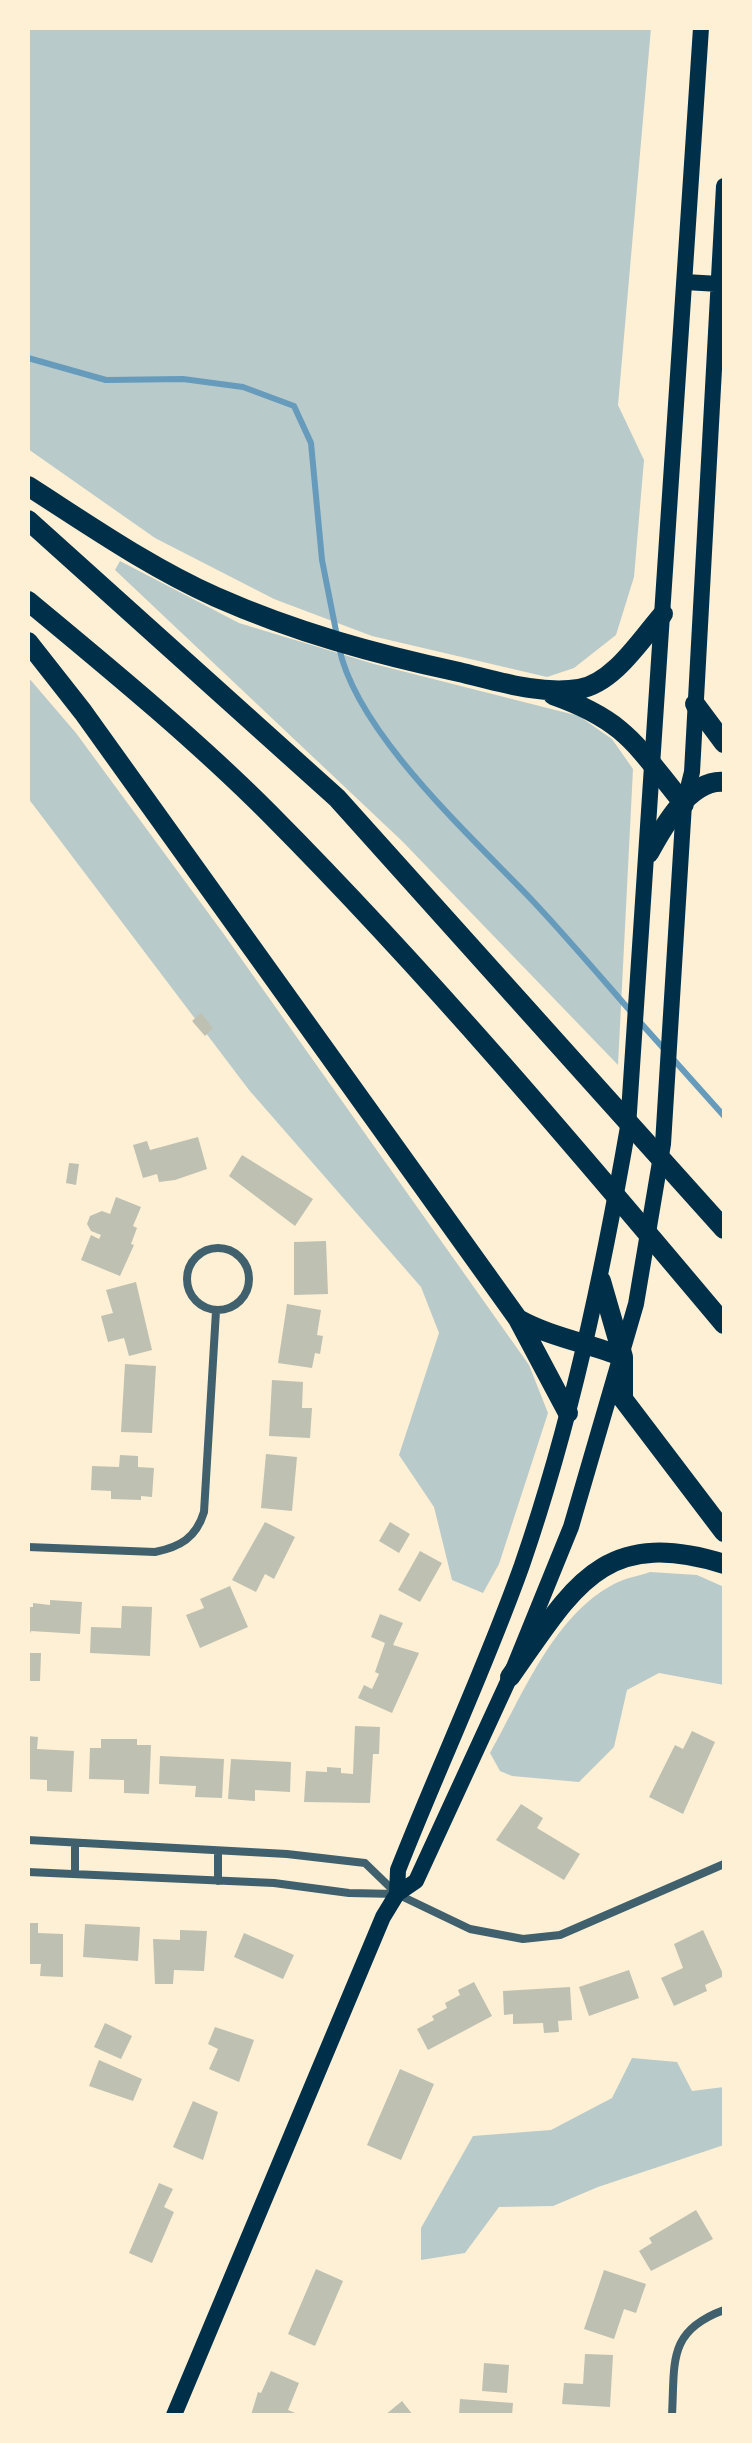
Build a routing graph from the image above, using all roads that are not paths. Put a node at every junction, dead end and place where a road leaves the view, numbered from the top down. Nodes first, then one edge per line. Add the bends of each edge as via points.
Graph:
1 (701, 28) edge
2 (724, 186) edge
3 (685, 282) junction
4 (719, 284) junction
5 (28, 486) edge
6 (28, 520) edge
7 (28, 601) edge
8 (663, 614) junction
9 (28, 642) edge
10 (535, 689) junction
11 (695, 704) junction
12 (724, 743) edge
13 (654, 768) junction
14 (724, 782) edge
15 (684, 804) junction
16 (649, 853) junction
17 (724, 1229) edge
18 (601, 1281) junction
19 (216, 1311) junction
20 (518, 1319) junction
21 (724, 1324) edge
22 (585, 1341) junction
23 (623, 1357) junction
24 (568, 1413) junction
25 (724, 1532) edge
26 (28, 1547) edge
27 (724, 1564) edge
28 (481, 1672) junction
29 (508, 1680) junction
30 (28, 1840) edge
31 (75, 1843) junction
32 (218, 1851) junction
33 (724, 1864) edge
34 (28, 1872) edge
35 (75, 1874) junction
36 (218, 1881) junction
37 (397, 1894) junction
38 (724, 2310) edge
39 (174, 2415) edge
40 (672, 2415) edge

1 - 3 main road
2 - 4 main road
3 - 4 main road
3 - 8 main road
4 - 11 main road
5 - 10 highway via 130,552 280,623 409,662
6 - 17 highway via 337,798
7 - 21 highway via 267,811 378,926 496,1053
8 - 10 highway via 604,678 580,689
8 - 13 main road
9 - 20 highway
10 - 13 highway via 607,718 630,736
11 - 12 highway
11 - 15 main road via 692,772
13 - 15 highway
13 - 16 main road
14 - 15 highway via 698,788
15 - 16 highway
15 - 23 main road via 663,1144
16 - 18 main road via 628,1127
18 - 22 main road
18 - 23 highway
19 - 19 street via 237,1305 249,1287 247,1265 220,1247 194,1258 186,1277 191,1296
19 - 26 street via 204,1512 194,1534 163,1550
20 - 22 highway via 541,1332
20 - 24 highway
22 - 23 highway
22 - 24 main road
23 - 25 highway via 623,1399
23 - 29 main road via 571,1527
24 - 28 main road via 522,1564
27 - 29 highway via 692,1554 648,1550 613,1562 572,1590
28 - 29 main road
28 - 37 main road via 398,1870
29 - 37 main road via 416,1881
30 - 31 street
31 - 32 street
31 - 35 street
32 - 36 street
32 - 37 street via 365,1863
33 - 37 street via 560,1935 523,1939 470,1929
34 - 35 street
35 - 36 street
36 - 37 street
37 - 39 main road
38 - 40 street via 699,2320 680,2339

